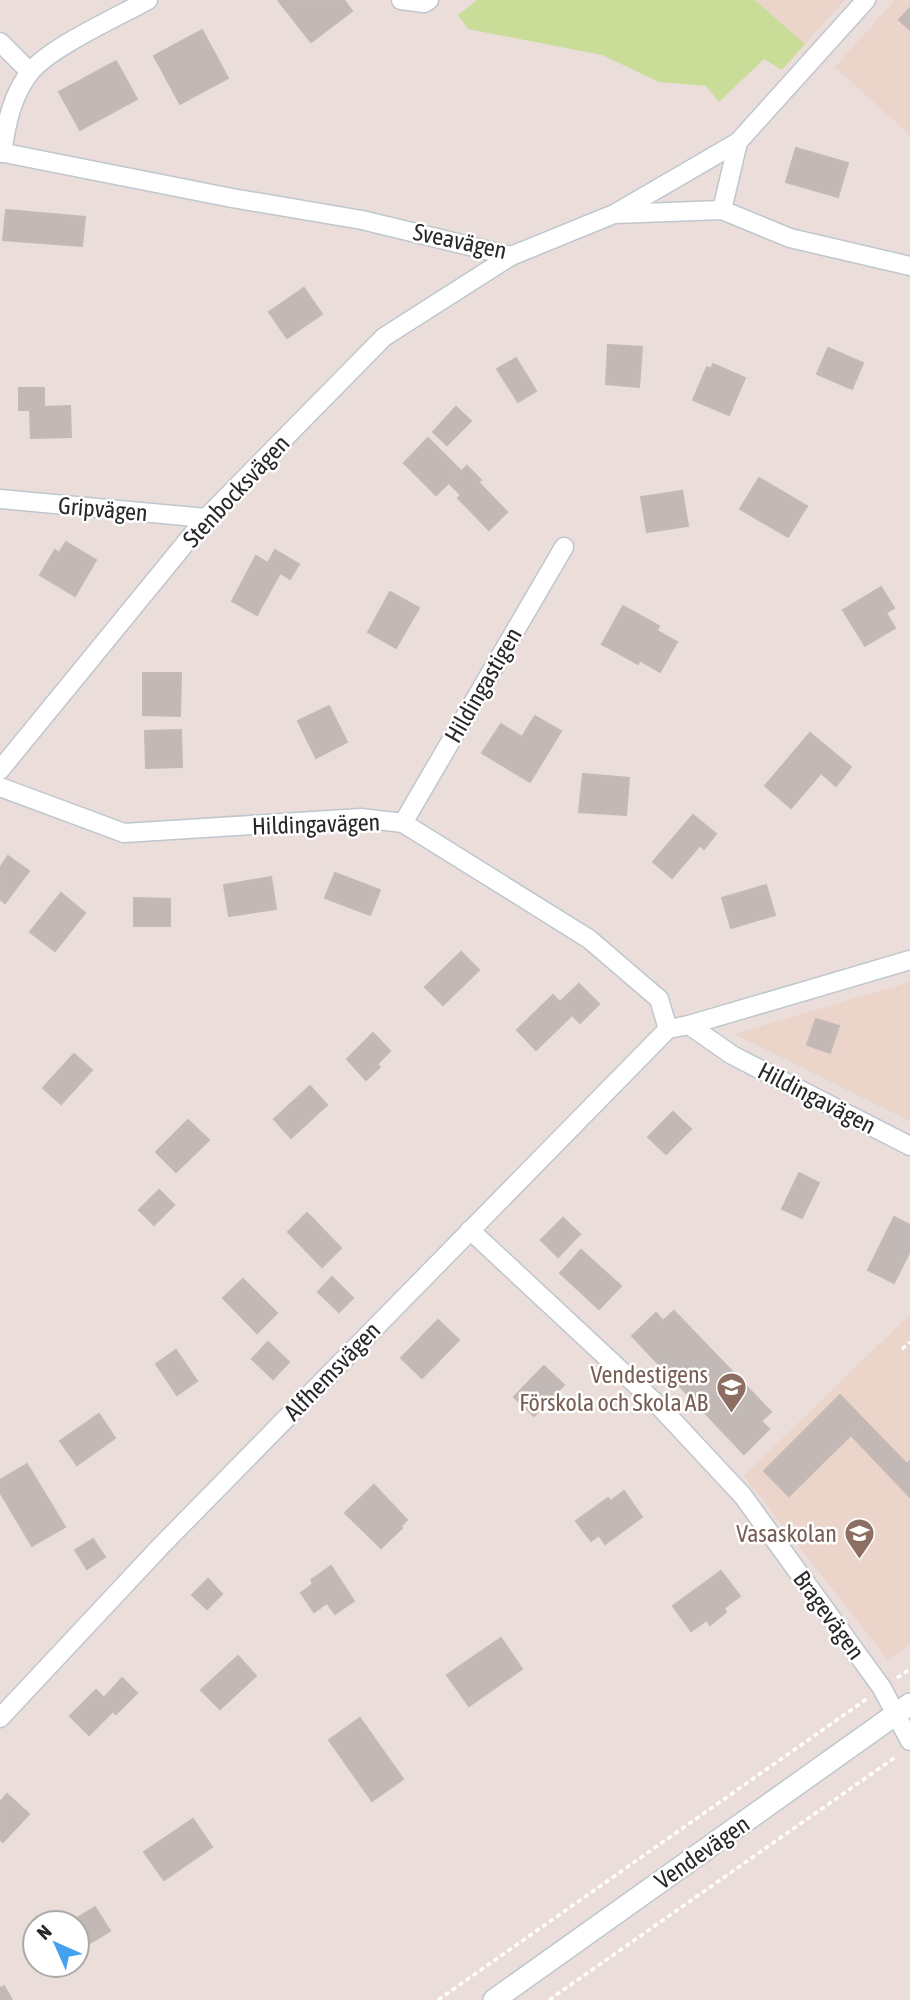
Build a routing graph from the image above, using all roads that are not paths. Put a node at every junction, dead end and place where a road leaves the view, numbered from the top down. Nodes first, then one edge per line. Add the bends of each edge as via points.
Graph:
1 (148, 0) edge
2 (401, 0) edge
3 (429, 0) edge
4 (866, 0) edge
5 (0, 42) edge
6 (30, 72) junction
7 (738, 142) junction
8 (1, 153) edge
9 (722, 210) junction
10 (614, 214) junction
11 (511, 256) junction
12 (910, 266) edge
13 (0, 499) edge
14 (206, 518) junction
15 (564, 547) dead end
16 (0, 770) edge
17 (0, 787) edge
18 (403, 822) junction
19 (910, 960) edge
20 (689, 1025) junction
21 (668, 1029) junction
22 (910, 1146) edge
23 (470, 1230) junction
24 (903, 1709) edge
25 (0, 1718) edge
26 (904, 1748) edge
27 (494, 2000) edge

1 - 6 street via 48,55
2 - 3 street
4 - 7 street
5 - 6 street
6 - 8 street via 7,118
7 - 9 street
7 - 10 street
8 - 11 street, Sveavägen via 362,219
9 - 10 street, Sveavägen
9 - 12 street, Sveavägen via 790,238
10 - 11 street, Sveavägen
11 - 14 street, Stenbocksvägen via 384,337
13 - 14 street, Gripvägen
14 - 16 street, Stenbocksvägen
15 - 18 street, Hildingastigen
17 - 18 street, Hildingavägen via 124,833 361,818
18 - 21 street, Hildingavägen via 589,939 659,999
19 - 20 street
20 - 21 street
20 - 22 street, Hildingavägen via 732,1055
21 - 23 street, Alfhemsvägen
23 - 24 street, Bragevägen via 660,1406 743,1496 882,1688
23 - 25 street, Alfhemsvägen
24 - 26 street, Bragevägen
24 - 27 street, Vendevägen

